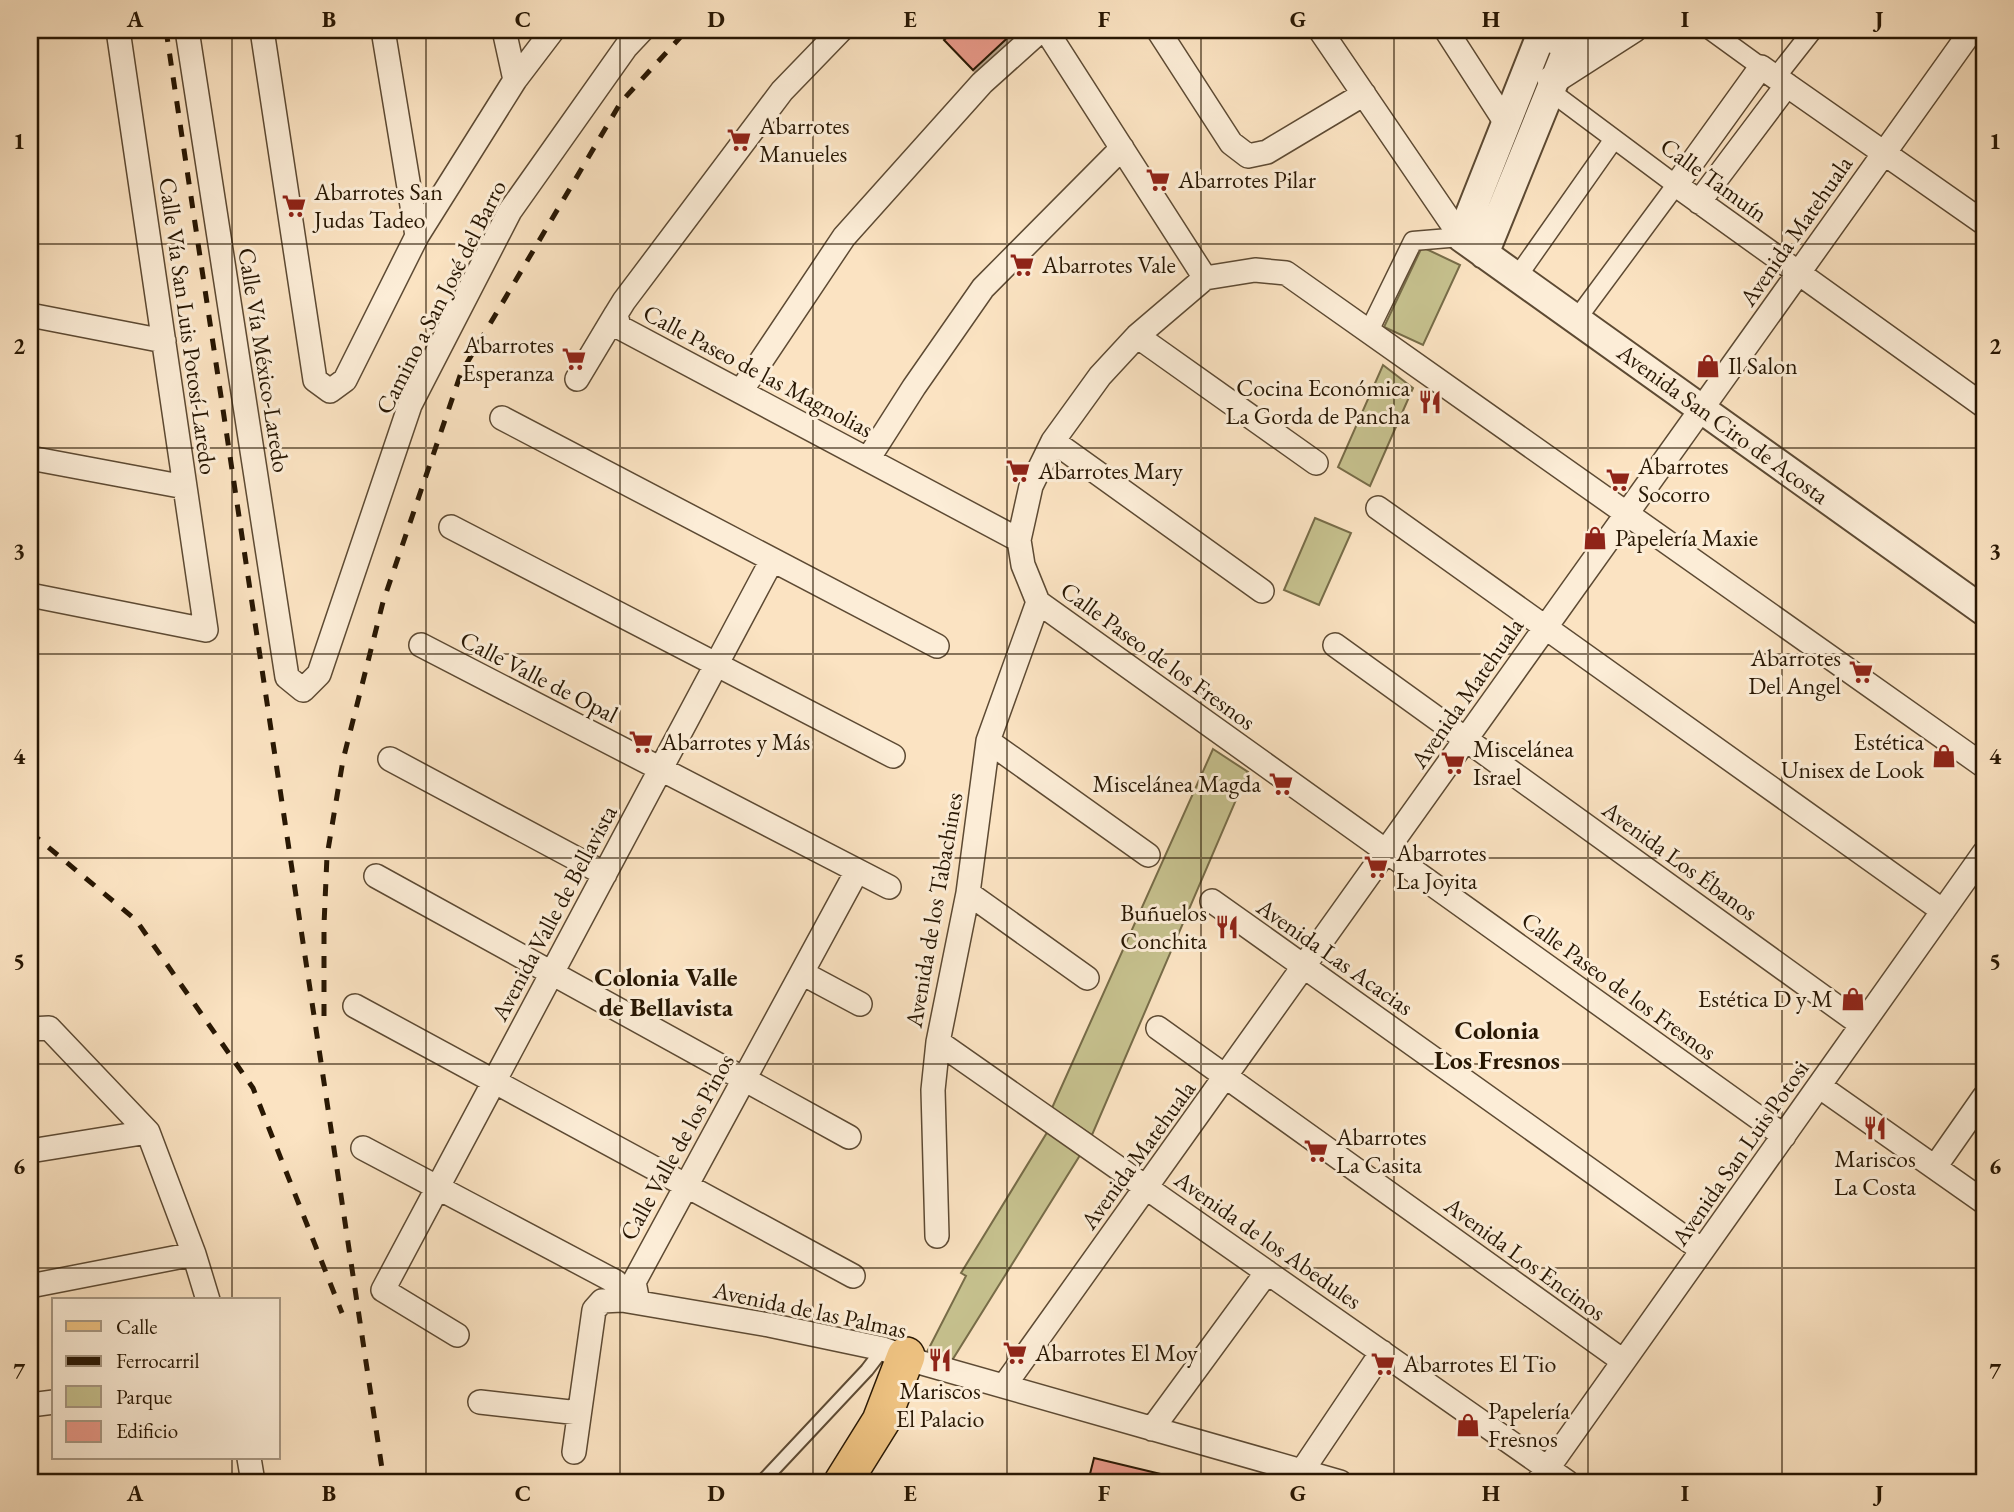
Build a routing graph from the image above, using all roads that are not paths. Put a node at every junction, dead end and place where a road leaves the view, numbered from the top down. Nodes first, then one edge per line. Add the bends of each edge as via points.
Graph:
1 (118, 30) edge
2 (187, 30) edge
3 (262, 30) edge
4 (383, 30) edge
5 (504, 30) edge
6 (553, 30) edge
7 (642, 30) edge
8 (841, 30) edge
9 (1044, 30) edge
10 (1158, 30) edge
11 (1320, 30) edge
12 (1446, 30) edge
13 (1595, 30) edge
14 (1635, 30) edge
15 (1710, 30) edge
16 (1813, 30) edge
17 (1972, 30) edge
18 (1542, 33) edge
19 (1572, 38) edge
20 (1527, 70) junction
21 (1775, 76) junction
22 (515, 80) junction
23 (1552, 87) junction
24 (1364, 94) junction
25 (1506, 123) junction
26 (1614, 139) junction
27 (1122, 148) junction
28 (1884, 153) junction
29 (1676, 185) junction
30 (1699, 202) junction
31 (1984, 223) edge
32 (416, 236) junction
33 (1461, 237) junction
34 (1484, 254) junction
35 (1799, 273) junction
36 (1517, 277) junction
37 (1205, 278) junction
38 (616, 314) junction
39 (30, 315) edge
40 (1576, 320) junction
41 (1369, 331) junction
42 (1137, 336) junction
43 (164, 341) junction
44 (577, 379) dead end
45 (741, 391) junction
46 (1983, 403) edge
47 (1702, 409) junction
48 (502, 418) dead end
49 (1053, 441) junction
50 (30, 458) edge
51 (868, 459) junction
52 (1315, 463) dead end
53 (185, 487) junction
54 (1378, 508) dead end
55 (1627, 514) junction
56 (451, 527) dead end
57 (1019, 540) junction
58 (772, 560) junction
59 (1262, 591) dead end
60 (30, 595) edge
61 (1038, 602) junction
62 (1984, 611) edge
63 (1546, 628) junction
64 (421, 645) dead end
65 (1335, 645) dead end
66 (937, 646) dead end
67 (716, 664) junction
68 (303, 690) joint
69 (1466, 739) junction
70 (988, 741) junction
71 (893, 755) dead end
72 (390, 759) dead end
73 (1984, 766) edge
74 (660, 769) junction
75 (1386, 852) junction
76 (1984, 853) edge
77 (1148, 855) dead end
78 (857, 871) junction
79 (605, 874) junction
80 (376, 876) dead end
81 (889, 887) dead end
82 (968, 893) junction
83 (1212, 901) dead end
84 (1943, 911) junction
85 (1304, 967) junction
86 (552, 973) junction
87 (802, 973) junction
88 (1087, 978) dead end
89 (860, 1004) dead end
90 (355, 1006) dead end
91 (1862, 1025) junction
92 (1158, 1028) dead end
93 (30, 1029) edge
94 (938, 1042) junction
95 (1225, 1077) junction
96 (744, 1080) junction
97 (494, 1082) junction
98 (1819, 1086) junction
99 (1984, 1097) edge
100 (148, 1132) junction
101 (1784, 1136) junction
102 (849, 1138) dead end
103 (363, 1148) dead end
104 (30, 1151) edge
105 (1935, 1167) junction
106 (687, 1185) junction
107 (438, 1188) junction
108 (1146, 1188) junction
109 (1984, 1202) edge
110 (937, 1236) dead end
111 (1702, 1250) junction
112 (194, 1254) junction
113 (1266, 1272) junction
114 (853, 1276) dead end
115 (30, 1286) edge
116 (628, 1292) junction
117 (207, 1298) edge
118 (457, 1335) dead end
119 (1382, 1352) junction
120 (904, 1356) junction
121 (1623, 1361) junction
122 (1004, 1386) junction
123 (52, 1402) edge
124 (480, 1402) dead end
125 (30, 1405) edge
126 (579, 1413) junction
127 (1152, 1429) junction
128 (574, 1452) dead end
129 (248, 1460) edge
130 (1303, 1471) junction
131 (1543, 1475) edge
132 (253, 1482) edge
133 (762, 1482) edge
134 (843, 1482) edge
135 (862, 1482) edge
136 (1340, 1482) edge
137 (1567, 1482) edge

1 - 43 street, Calle Vía San Luis Potosí-Laredo
2 - 68 street, Calle Vía México-Laredo via 287,677
3 - 32 street via 315,380 330,391 345,380
4 - 32 street
5 - 22 street
6 - 22 street
7 - 68 street, Camino a San José del Barro via 510,211 410,405 318,674
8 - 38 street, Calle Paseo de las Magnolias via 782,91
9 - 27 street
9 - 45 street via 982,83 844,237
10 - 24 street via 1231,143 1248,156 1267,152
11 - 24 street
12 - 25 street
13 - 19 street
14 - 23 street
15 - 21 street
16 - 21 street
17 - 28 street, Avenida Matehuala
18 - 19 street
18 - 20 street
19 - 23 street
20 - 23 street
20 - 25 street
21 - 28 street
21 - 29 street
21 - 30 street
22 - 32 street
23 - 26 street, Calle Tamuín
23 - 34 street
24 - 33 street
25 - 33 street
26 - 29 street, Calle Tamuín
26 - 36 street
27 - 37 street
27 - 51 street via 983,288
28 - 31 street
28 - 35 street, Avenida Matehuala
29 - 30 street, Calle Tamuín
29 - 40 street
30 - 35 street, Calle Tamuín
33 - 34 street, Avenida San Ciro de Acosta
33 - 41 street via 1413,241
34 - 36 street, Avenida San Ciro de Acosta
35 - 46 street, Calle Tamuín
35 - 47 street, Avenida Matehuala
36 - 40 street, Avenida San Ciro de Acosta
37 - 41 street via 1255,270 1286,273
37 - 42 street, Calle Paseo de los Fresnos
38 - 44 street
38 - 45 street, Calle Paseo de las Magnolias via 619,327
39 - 43 street
40 - 47 street, Avenida San Ciro de Acosta
41 - 55 street
42 - 49 street, Calle Paseo de los Fresnos via 1100,376
42 - 52 street
43 - 53 street, Calle Vía San Luis Potosí-Laredo
45 - 51 street, Calle Paseo de las Magnolias
47 - 55 street, Avenida Matehuala
47 - 62 street, Avenida San Ciro de Acosta
48 - 58 street
49 - 57 street, Calle Paseo de los Fresnos via 1031,486
49 - 59 street
50 - 53 street
51 - 57 street, Calle Paseo de las Magnolias
53 - 60 street, Calle Vía San Luis Potosí-Laredo via 206,630
54 - 63 street
55 - 63 street, Avenida Matehuala
55 - 73 street
56 - 67 street
57 - 61 street, Calle Paseo de los Fresnos via 1023,565
58 - 66 street
58 - 67 street, Avenida Valle de Bellavista
61 - 70 street, Avenida de los Tabachines
61 - 75 street, Calle Paseo de los Fresnos
63 - 69 street, Avenida Matehuala
63 - 84 street
64 - 74 street, Calle Valle de Opal
65 - 69 street, Avenida Los Ébanos
67 - 71 street
67 - 74 street, Avenida Valle de Bellavista
69 - 75 street, Avenida Matehuala
69 - 91 street, Avenida Los Ébanos
70 - 77 street
70 - 82 street, Avenida de los Tabachines
72 - 79 street
74 - 78 street, Calle Valle de Opal
74 - 79 street, Avenida Valle de Bellavista
75 - 85 street, Avenida Matehuala
75 - 101 street, Calle Paseo de los Fresnos
76 - 84 street, Avenida San Luis Potosi
78 - 81 street, Calle Valle de Opal
78 - 87 street, Calle Valle de los Pinos
79 - 86 street, Avenida Valle de Bellavista
80 - 86 street
82 - 88 street
82 - 94 street, Avenida de los Tabachines
83 - 85 street, Avenida Las Acacias
84 - 91 street, Avenida San Luis Potosi
85 - 95 street, Avenida Matehuala
85 - 111 street, Avenida Las Acacias
86 - 96 street
86 - 97 street, Avenida Valle de Bellavista
87 - 89 street
87 - 96 street, Calle Valle de los Pinos
90 - 97 street
91 - 98 street, Avenida San Luis Potosi
92 - 95 street, Avenida Los Encinos
93 - 100 street via 49,1028
94 - 108 street, Avenida de los Abedules
94 - 110 street, Avenida de los Tabachines via 933,1090
95 - 108 street, Avenida Matehuala
95 - 121 street, Avenida Los Encinos
96 - 102 street
96 - 106 street, Calle Valle de los Pinos
97 - 106 street
97 - 107 street, Avenida Valle de Bellavista
98 - 101 street, Avenida San Luis Potosi
98 - 105 street
99 - 105 street
100 - 104 street
100 - 112 street
101 - 111 street, Avenida San Luis Potosi
103 - 107 street
105 - 109 street
106 - 114 street
106 - 116 street, Calle Valle de los Pinos
107 - 116 street
107 - 118 street, Avenida Valle de Bellavista via 383,1290
108 - 113 street, Avenida de los Abedules
108 - 122 street, Avenida Matehuala
111 - 121 street, Avenida San Luis Potosi
112 - 115 street
112 - 117 street
113 - 119 street, Avenida de los Abedules
113 - 127 street
116 - 120 street, Avenida de las Palmas
116 - 126 street via 602,1301 594,1310
119 - 130 street
119 - 131 street, Avenida de los Abedules
120 - 122 street, Avenida de las Palmas
120 - 133 lane via 867,1370
120 - 134 main road via 881,1421
120 - 135 main road via 896,1429
121 - 131 street, Avenida San Luis Potosi
122 - 127 street, Avenida de las Palmas
123 - 125 street
124 - 126 street
126 - 128 street
127 - 130 street, Avenida de las Palmas
129 - 132 street
130 - 136 street, Avenida de las Palmas
131 - 137 street, Avenida de los Abedules

